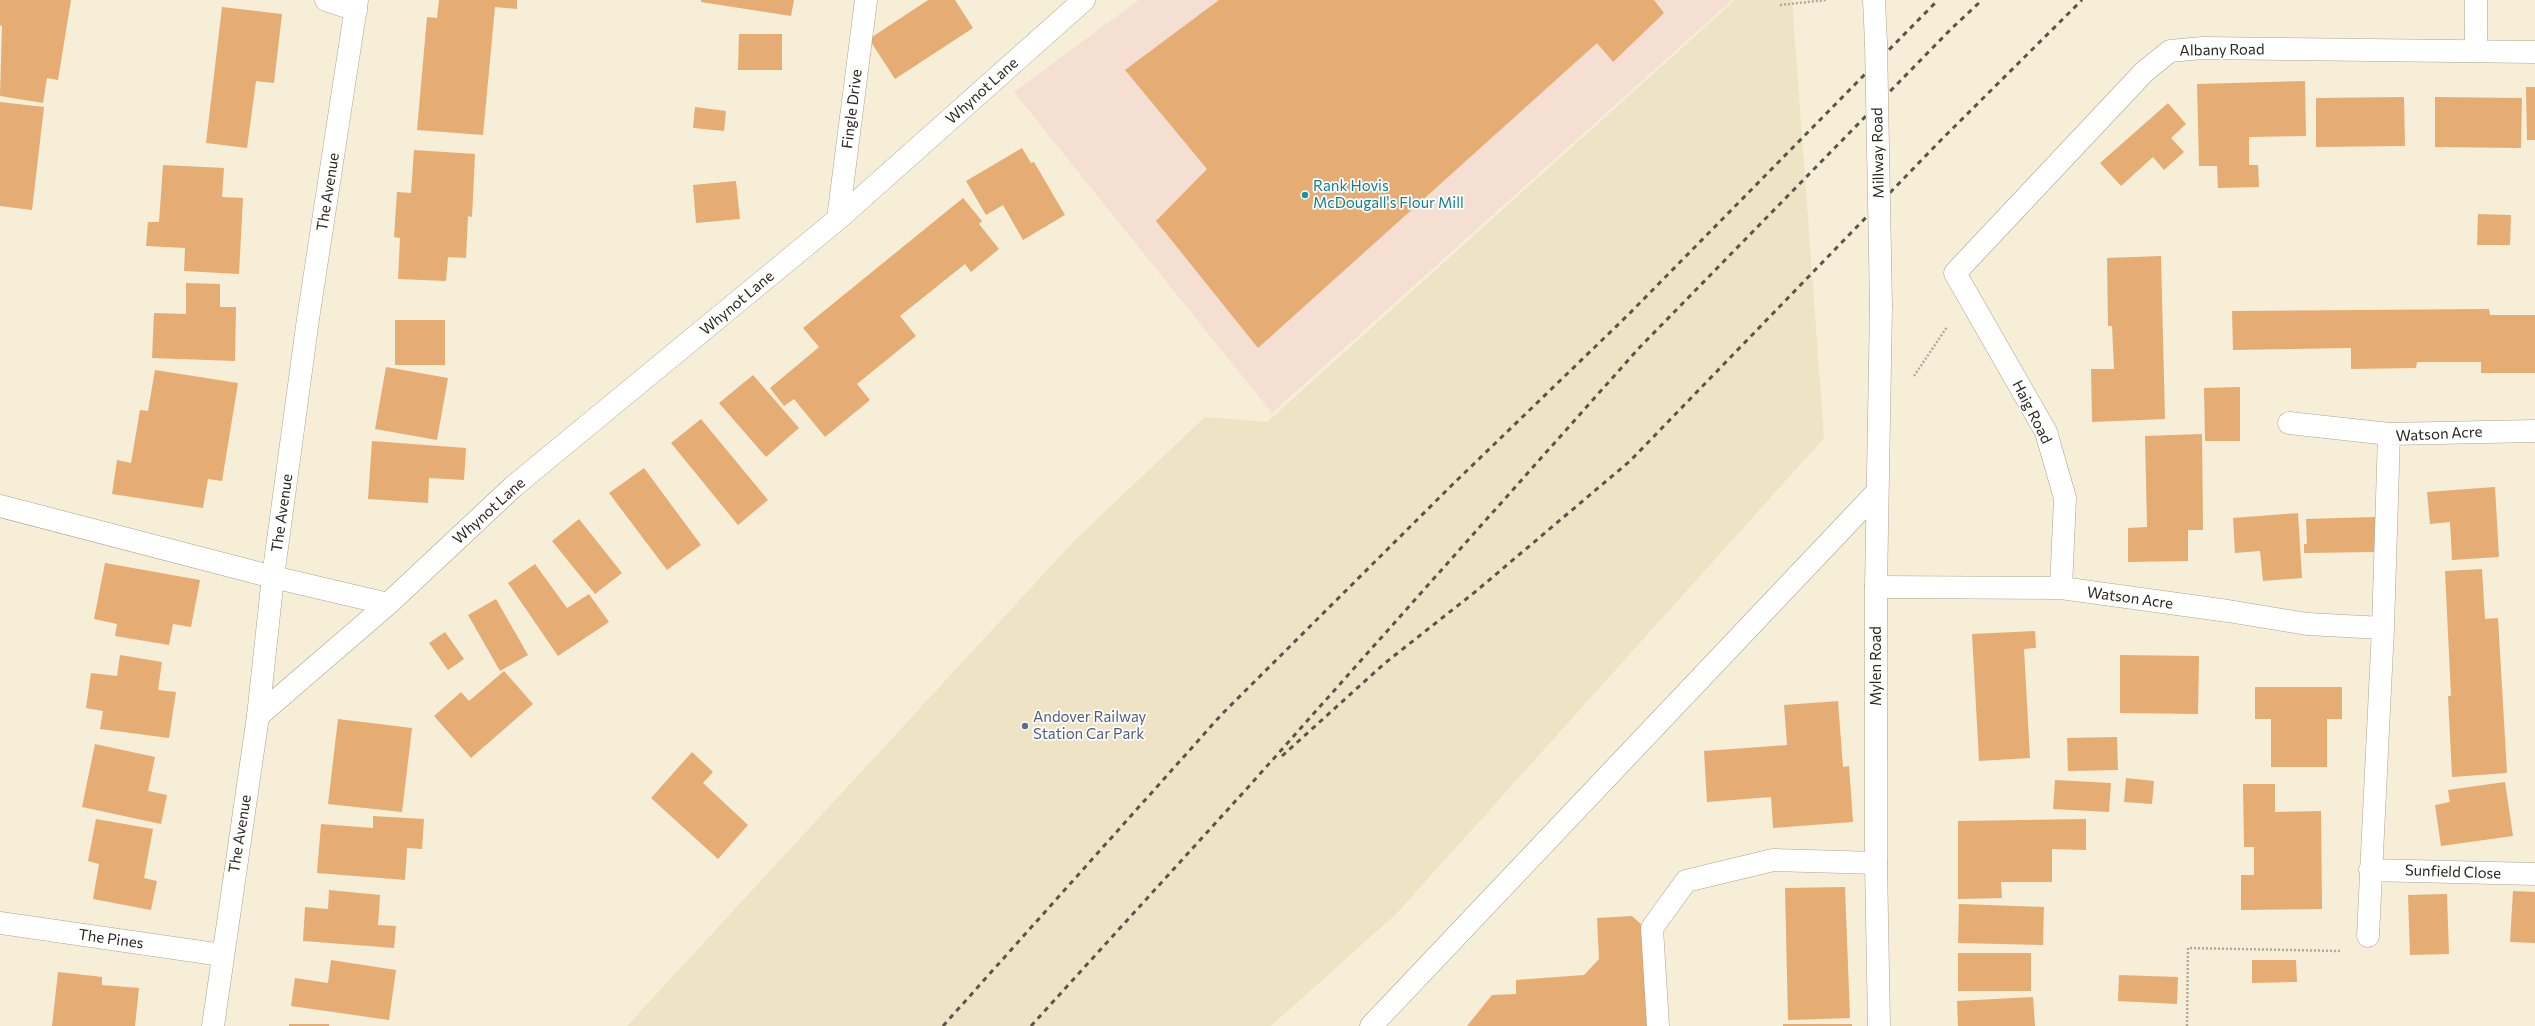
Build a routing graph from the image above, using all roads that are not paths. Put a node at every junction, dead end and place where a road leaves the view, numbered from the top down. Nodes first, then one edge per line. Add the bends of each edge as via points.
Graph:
1 (326, 0) edge
2 (866, 0) edge
3 (1084, 0) edge
4 (1874, 0) edge
5 (2476, 0) edge
6 (356, 5) edge
7 (2476, 51) junction
8 (2535, 52) edge
9 (838, 219) junction
10 (1955, 274) joint
11 (1881, 306) joint
12 (2290, 423) dead end
13 (2535, 432) edge
14 (2389, 434) junction
15 (1877, 492) junction
16 (0, 506) edge
17 (274, 577) junction
18 (1876, 587) junction
19 (2061, 588) junction
20 (388, 604) junction
21 (2383, 628) junction
22 (258, 716) junction
23 (1876, 863) junction
24 (2370, 870) junction
25 (2535, 874) edge
26 (0, 923) edge
27 (2368, 936) road end
28 (222, 955) junction
29 (213, 1026) edge
30 (1371, 1026) edge
31 (1658, 1026) edge
32 (1878, 1026) edge

1 - 6 street
2 - 9 street, Fingle Drive
3 - 9 street, Whynot Lane
4 - 11 street, Millway Road, bridge
5 - 7 street
6 - 17 street, The Avenue via 309,312
7 - 8 street, Albany Road
7 - 10 street, Albany Road via 2203,48 2170,52 2144,72
9 - 20 street, Whynot Lane via 514,486
10 - 19 street, Haig Road via 2046,432 2065,498
11 - 15 street, Mylen Road
12 - 14 street
13 - 14 street, Watson Acre
14 - 21 street, Watson Acre
15 - 18 street, Mylen Road
15 - 30 street
16 - 17 street
17 - 20 street
17 - 22 street, The Avenue
18 - 19 street, Watson Acre
18 - 23 street, Mylen Road
19 - 21 street, Watson Acre via 2307,624
20 - 22 street, Whynot Lane
21 - 24 street, Watson Acre
22 - 28 street, The Avenue
23 - 31 street via 1773,860 1686,881 1652,928
23 - 32 street, Mylen Road
24 - 25 street, Sunfield Close
24 - 27 street
26 - 28 street, The Pines
28 - 29 street, The Avenue

